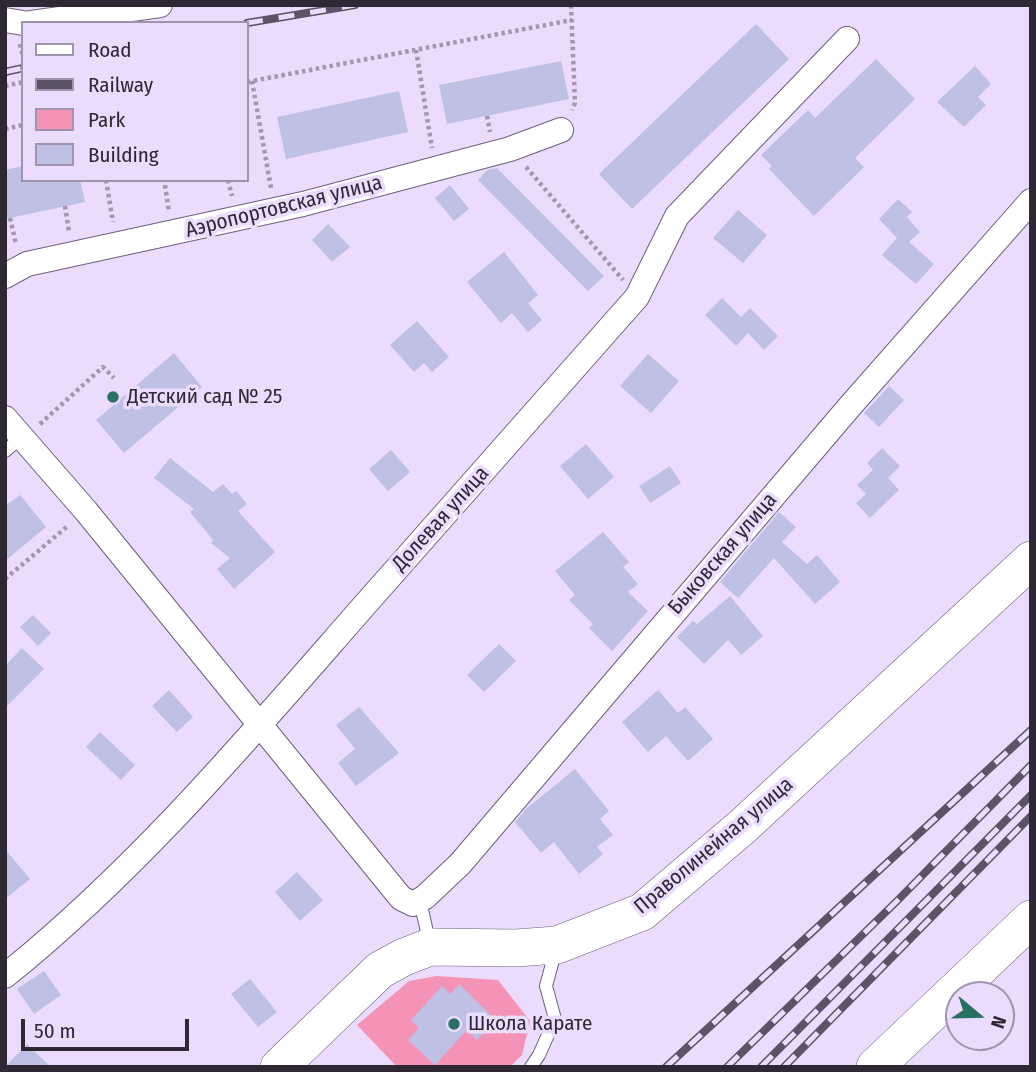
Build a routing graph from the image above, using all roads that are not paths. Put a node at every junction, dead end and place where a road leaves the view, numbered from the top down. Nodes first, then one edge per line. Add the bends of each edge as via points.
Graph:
1 (160, 5) edge
2 (74, 11) edge
3 (39, 21) edge
4 (847, 39) dead end
5 (564, 123) road end
6 (1031, 201) edge
7 (5, 276) edge
8 (5, 418) edge
9 (14, 444) edge
10 (1031, 560) edge
11 (261, 725) junction
12 (416, 902) junction
13 (1031, 919) edge
14 (557, 945) junction
15 (430, 947) junction
16 (5, 976) edge
17 (279, 1067) edge
18 (531, 1067) edge
19 (875, 1067) edge

1 - 2 street
2 - 3 street
4 - 11 street, Долевая улица via 677,216 637,297
5 - 7 street, Аэропортовская улица via 510,149 303,204 27,264
6 - 12 street, Быковская улица via 460,863
8 - 9 street
9 - 11 street via 86,511
10 - 14 main road, Праволинейная улица via 742,827 642,912
11 - 12 street via 401,898
11 - 16 street, Долевая улица via 135,860
12 - 15 lane
13 - 19 main road
14 - 15 main road, Праволинейная улица
14 - 18 lane via 546,986 555,1019
15 - 17 main road, Праволинейная улица via 380,970

